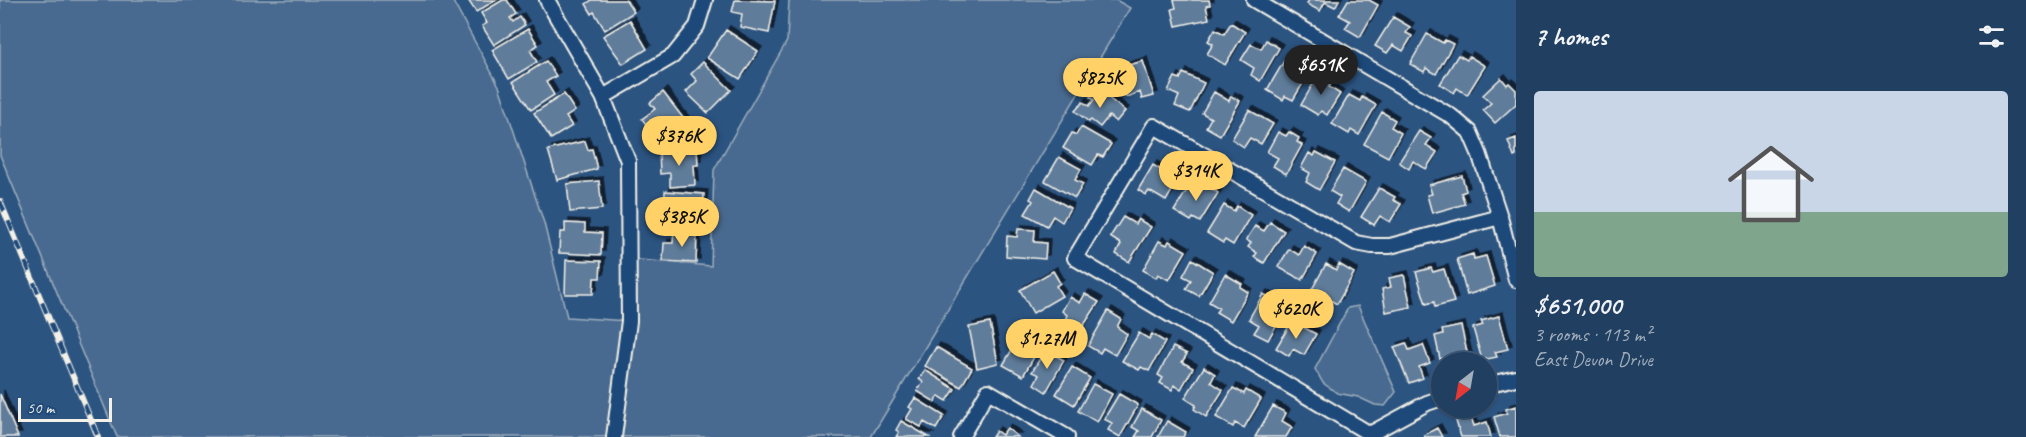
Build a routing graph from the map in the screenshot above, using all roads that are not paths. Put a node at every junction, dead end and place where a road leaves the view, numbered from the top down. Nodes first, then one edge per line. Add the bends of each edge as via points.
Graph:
1 (547, 0) edge
2 (705, 0) edge
3 (1254, 0) edge
4 (603, 97) junction
5 (1500, 217) junction
6 (1516, 280) edge
7 (1516, 378) edge
8 (1497, 382) edge
9 (1431, 402) edge
10 (1371, 435) edge
11 (614, 437) edge
12 (961, 437) edge
13 (1067, 437) edge

1 - 4 street
2 - 4 street via 697,26 673,56
3 - 5 street via 1451,116 1470,132
4 - 11 street via 628,161 629,321
5 - 6 street
5 - 10 street via 1390,246 1356,243 1154,126 1075,258
7 - 8 street
9 - 10 street
12 - 13 street via 988,391

